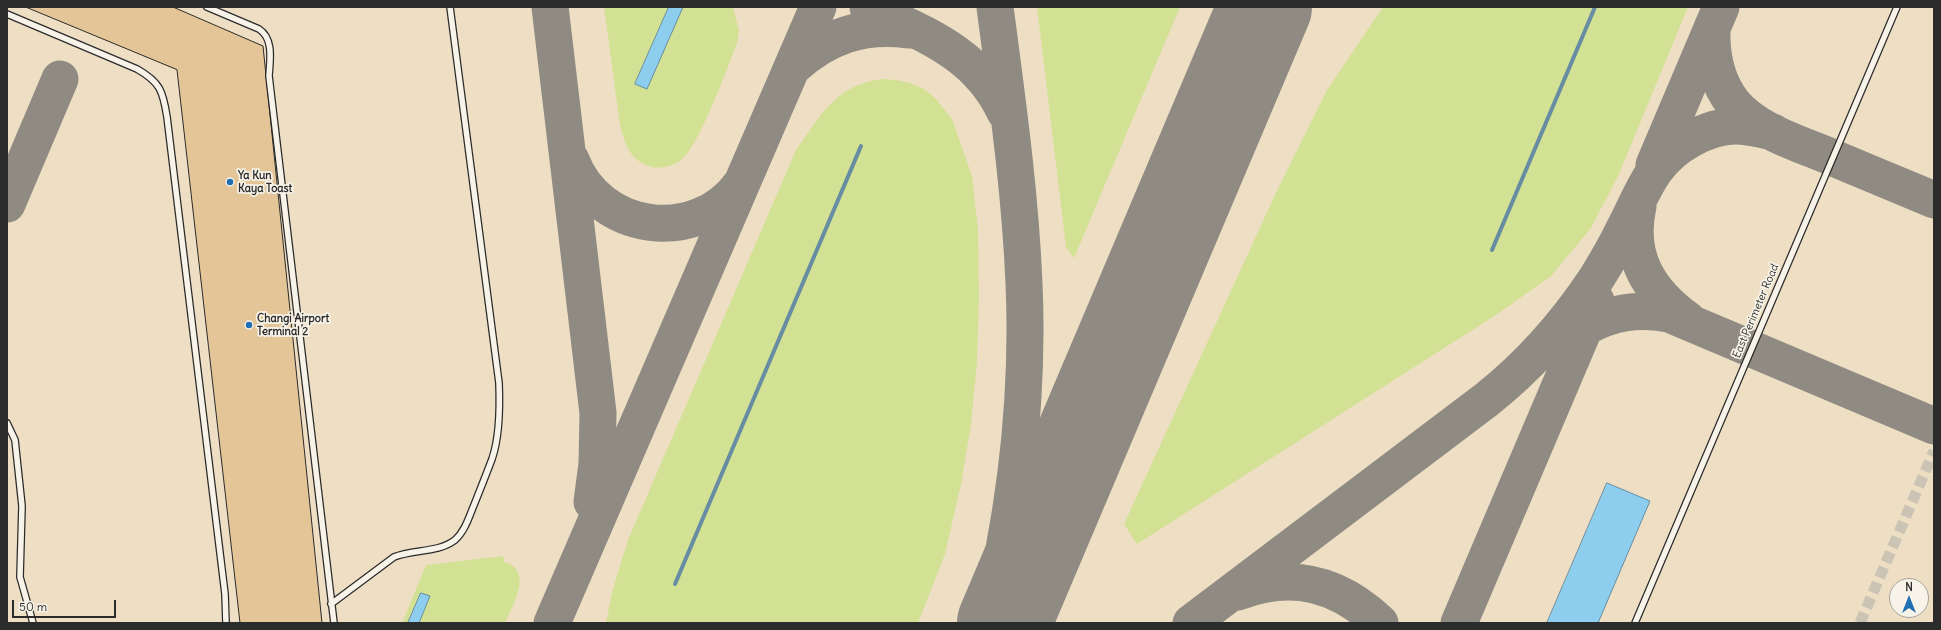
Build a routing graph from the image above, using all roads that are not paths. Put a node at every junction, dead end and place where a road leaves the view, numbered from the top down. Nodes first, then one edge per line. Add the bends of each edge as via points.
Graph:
1 (208, 7) edge
2 (450, 7) edge
3 (1897, 7) edge
4 (7, 14) edge
5 (7, 423) edge
6 (331, 604) junction
7 (33, 623) edge
8 (226, 623) edge
9 (334, 623) edge
10 (1635, 623) edge

1 - 6 lane via 259,29 266,36 269,46 269,76
2 - 6 lane via 499,383 500,403 495,443 492,458 464,528 454,540 438,547 394,557
3 - 10 lane, East Perimeter Road
4 - 8 lane via 137,69 157,82 163,94 224,586
5 - 7 lane via 15,440 22,506 20,577
6 - 9 lane

